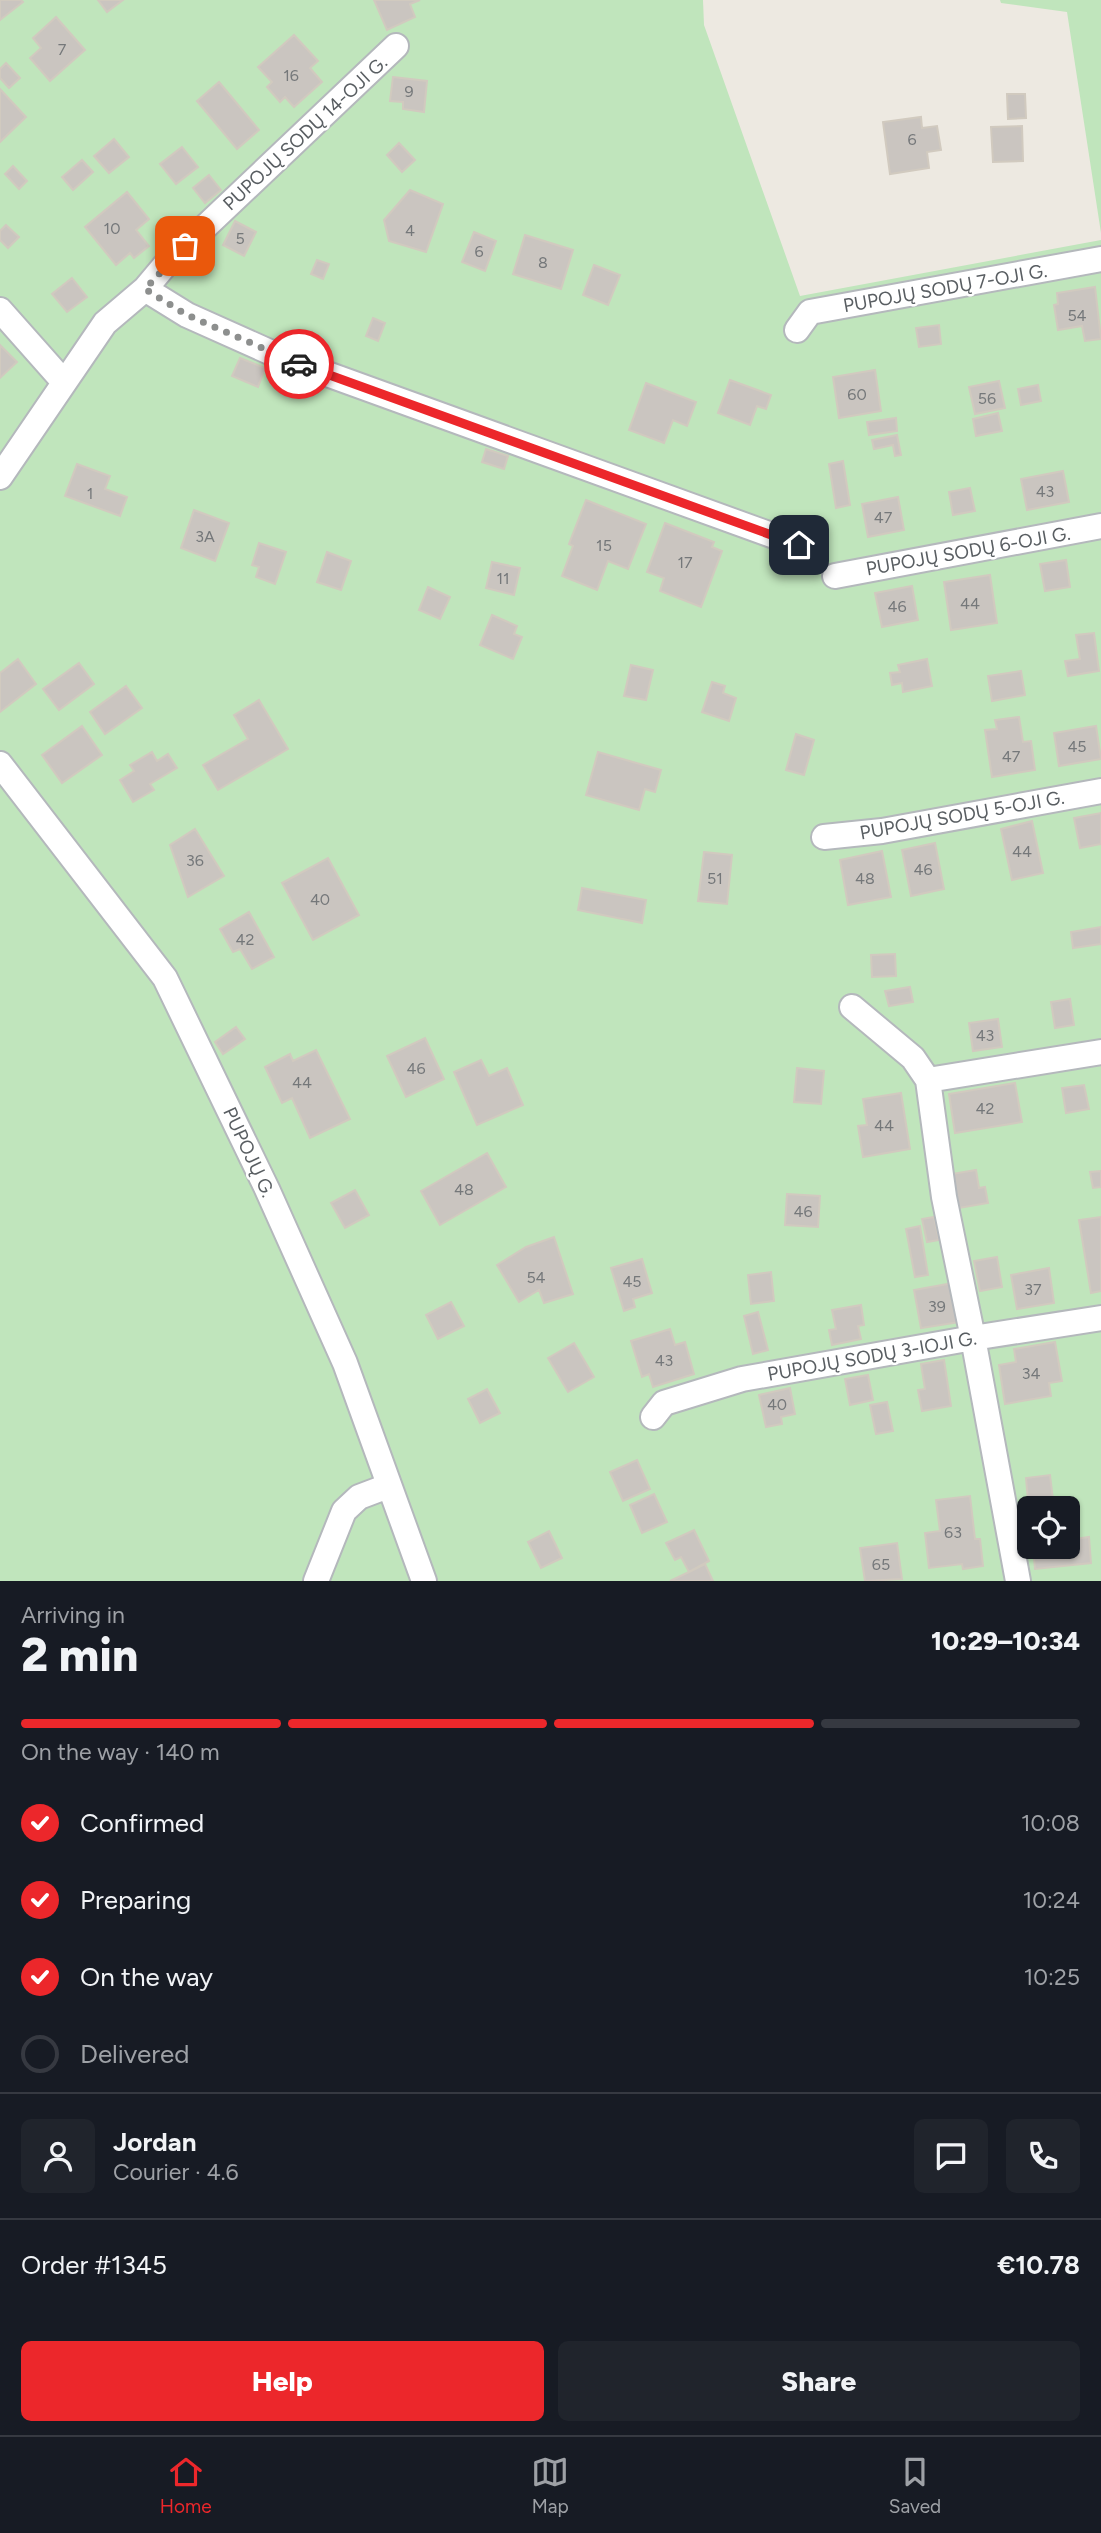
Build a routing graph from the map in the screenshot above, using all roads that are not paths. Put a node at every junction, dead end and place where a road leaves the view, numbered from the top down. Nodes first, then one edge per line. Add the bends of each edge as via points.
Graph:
1 (396, 46) dead end
2 (1101, 259) edge
3 (145, 289) junction
4 (0, 310) edge
5 (797, 330) dead end
6 (63, 381) junction
7 (0, 477) edge
8 (1101, 526) edge
9 (799, 545) dead end
10 (835, 576) dead end
11 (0, 764) edge
12 (1101, 791) edge
13 (824, 836) dead end
14 (852, 1007) dead end
15 (1101, 1052) edge
16 (928, 1080) junction
17 (1101, 1318) edge
18 (973, 1338) junction
19 (653, 1417) dead end
20 (388, 1486) junction
21 (316, 1581) edge
22 (424, 1581) edge
23 (1018, 1581) edge

1 - 3 street, PUPOJŲ SODŲ 14-OJI G.
2 - 5 street, PUPOJŲ SODŲ 7-OJI G. via 810,312
3 - 6 street, PUPOJŲ SODŲ 14-OJI G. via 105,323
3 - 9 street via 187,315 283,358
4 - 6 street
6 - 7 street, PUPOJŲ SODŲ 14-OJI G.
8 - 10 street, PUPOJŲ SODŲ 6-OJI G.
11 - 20 street, PUPOJŲ G. via 165,978 339,1350
12 - 13 street, PUPOJŲ SODŲ 5-OJI G. via 883,831
14 - 16 street via 913,1058
15 - 16 street
16 - 18 street via 944,1197
17 - 18 street, PUPOJŲ SODŲ 3-IOJI G.
18 - 19 street, PUPOJŲ SODŲ 3-IOJI G. via 742,1379 664,1403
18 - 23 street
20 - 21 street via 359,1497 344,1511
20 - 22 street, PUPOJŲ G.

